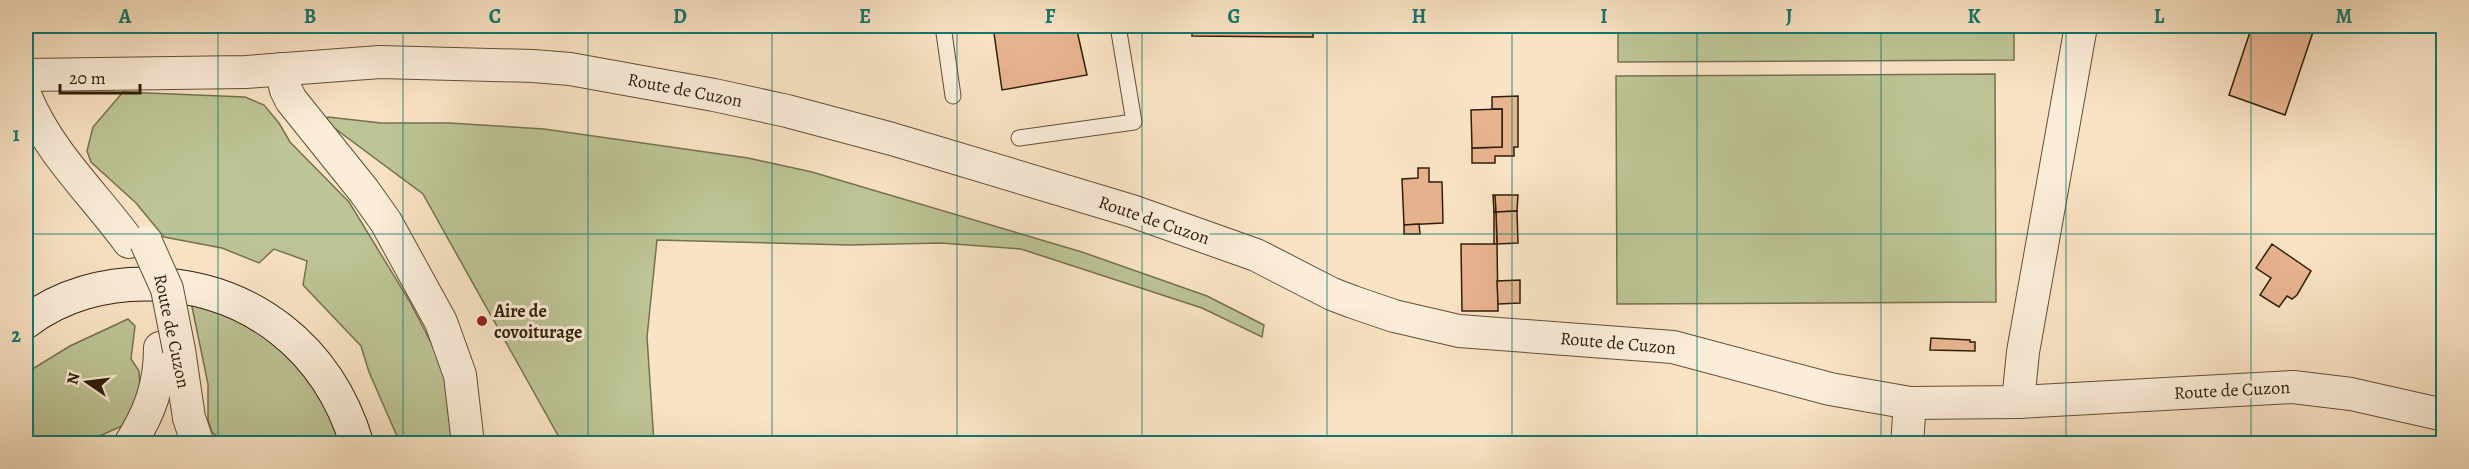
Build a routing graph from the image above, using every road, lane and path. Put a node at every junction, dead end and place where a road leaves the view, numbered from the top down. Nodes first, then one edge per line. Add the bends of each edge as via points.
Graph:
1 (943, 26) edge
2 (1118, 26) edge
3 (2081, 26) edge
4 (281, 69) junction
5 (26, 75) edge
6 (953, 96) dead end
7 (26, 97) edge
8 (1019, 138) dead end
9 (26, 322) edge
10 (169, 349) junction
11 (2018, 402) junction
12 (1910, 403) junction
13 (2444, 415) edge
14 (130, 444) edge
15 (198, 444) edge
16 (357, 444) edge
17 (468, 444) edge
18 (1907, 444) edge

1 - 6 lane
2 - 8 lane via 1134,122
3 - 11 street via 2023,352
4 - 5 street, Route de Cuzon
4 - 12 street, Route de Cuzon via 380,62 533,66 714,95 852,128 1132,211 1256,255 1332,294 1414,321 1459,331 1673,346 1830,389
4 - 17 street via 291,100 386,222 441,322 460,375
7 - 10 street, Route de Cuzon via 39,127 138,242 140,262
9 - 16 main road via 56,304 112,286 176,286 216,294 265,318 291,336 336,393
10 - 14 street, Route de Cuzon via 151,408
10 - 15 street, Route de Cuzon
11 - 12 street, Route de Cuzon
11 - 13 street, Route de Cuzon via 2293,387 2351,394
12 - 18 street

